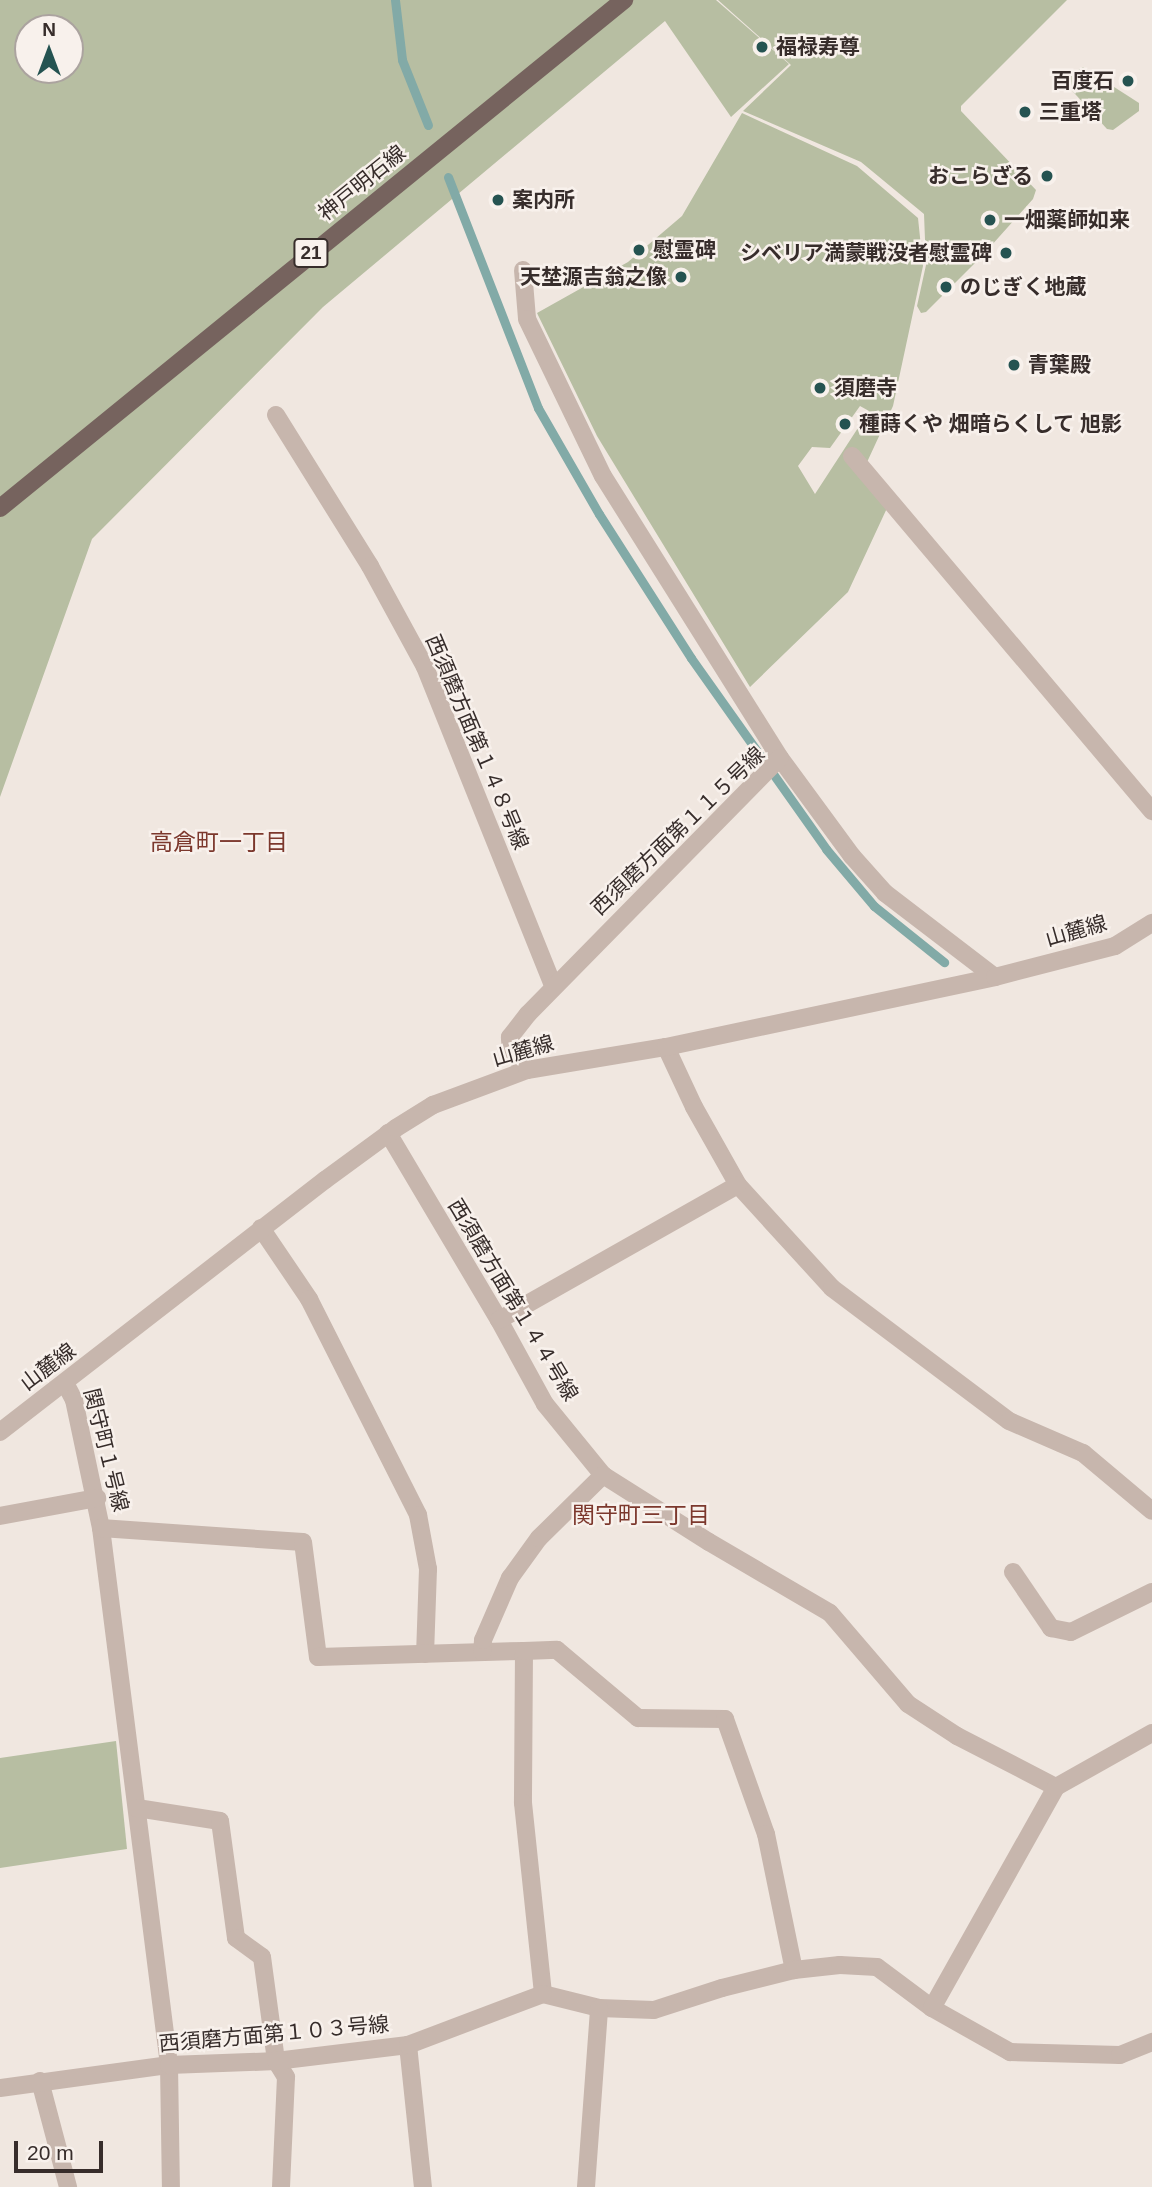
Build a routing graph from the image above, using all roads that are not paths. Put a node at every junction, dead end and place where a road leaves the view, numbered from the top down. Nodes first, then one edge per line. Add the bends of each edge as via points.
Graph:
1 (624, 0) edge
2 (523, 270) dead end
3 (276, 415) dead end
4 (852, 456) dead end
5 (0, 508) edge
6 (779, 758) junction
7 (1152, 811) edge
8 (1152, 923) edge
9 (995, 977) junction
10 (553, 986) junction
11 (666, 1046) junction
12 (527, 1070) junction
13 (388, 1133) junction
14 (738, 1185) junction
15 (261, 1228) junction
16 (499, 1320) junction
17 (65, 1383) junction
18 (0, 1432) edge
19 (603, 1475) junction
20 (97, 1498) junction
21 (1152, 1511) edge
22 (0, 1516) edge
23 (101, 1528) junction
24 (1013, 1572) dead end
25 (1152, 1592) edge
26 (524, 1651) junction
27 (482, 1652) junction
28 (425, 1654) junction
29 (1152, 1733) edge
30 (1056, 1787) junction
31 (137, 1808) junction
32 (794, 1970) junction
33 (543, 1994) junction
34 (598, 2008) junction
35 (932, 2008) junction
36 (1152, 2042) edge
37 (408, 2045) junction
38 (276, 2061) junction
39 (169, 2065) junction
40 (40, 2081) junction
41 (0, 2088) edge
42 (68, 2187) edge
43 (171, 2187) edge
44 (281, 2187) edge
45 (423, 2187) edge
46 (586, 2187) edge

1 - 5 main road, 神戸明石線 / 21
2 - 6 street via 527,319 603,476
3 - 10 street, 西須磨方面第１４８号線 via 370,566 425,667
4 - 7 street
6 - 9 street, 西須磨方面第１１５号線 via 885,893
6 - 10 street, 西須磨方面第１１５号線
8 - 9 street, 山麓線 via 1115,946
9 - 11 street, 山麓線
10 - 12 street, 西須磨方面第１１５号線 via 510,1037 511,1054
11 - 12 street, 山麓線
11 - 14 street
12 - 13 street, 山麓線 via 433,1105
13 - 15 street, 山麓線
13 - 16 street, 西須磨方面第１４４号線
14 - 16 street
14 - 21 street via 832,1288 1009,1420 1083,1453
15 - 17 street, 山麓線
15 - 28 street via 309,1299 418,1515 428,1569
16 - 19 street, 西須磨方面第１４４号線 via 545,1404
17 - 18 street, 山麓線
17 - 20 street, 関守町１号線 via 74,1400
19 - 27 street via 539,1538 510,1578
19 - 30 street, 西須磨方面第１４４号線 via 830,1613 908,1704 957,1736
20 - 22 street
20 - 23 street, 関守町１号線
23 - 28 street via 303,1542 318,1657
23 - 31 street, 関守町１号線
24 - 25 street via 1051,1629 1071,1632
26 - 27 street
26 - 32 street via 557,1650 638,1718 725,1719 766,1835
26 - 33 street via 523,1803
27 - 28 street
29 - 30 street
30 - 35 street
31 - 38 street via 220,1821 236,1938 262,1957
31 - 39 street, 関守町１号線
32 - 34 street via 654,2010
32 - 35 street via 877,1967
33 - 34 street
33 - 37 street, 西須磨方面第１０３号線
34 - 46 street
35 - 36 street via 1010,2052 1120,2055
37 - 38 street, 西須磨方面第１０３号線
37 - 45 street
38 - 39 street, 西須磨方面第１０３号線
38 - 44 street via 286,2077
39 - 40 street, 西須磨方面第１０３号線
39 - 43 street, 関守町１号線
40 - 41 street, 西須磨方面第１０３号線
40 - 42 street

